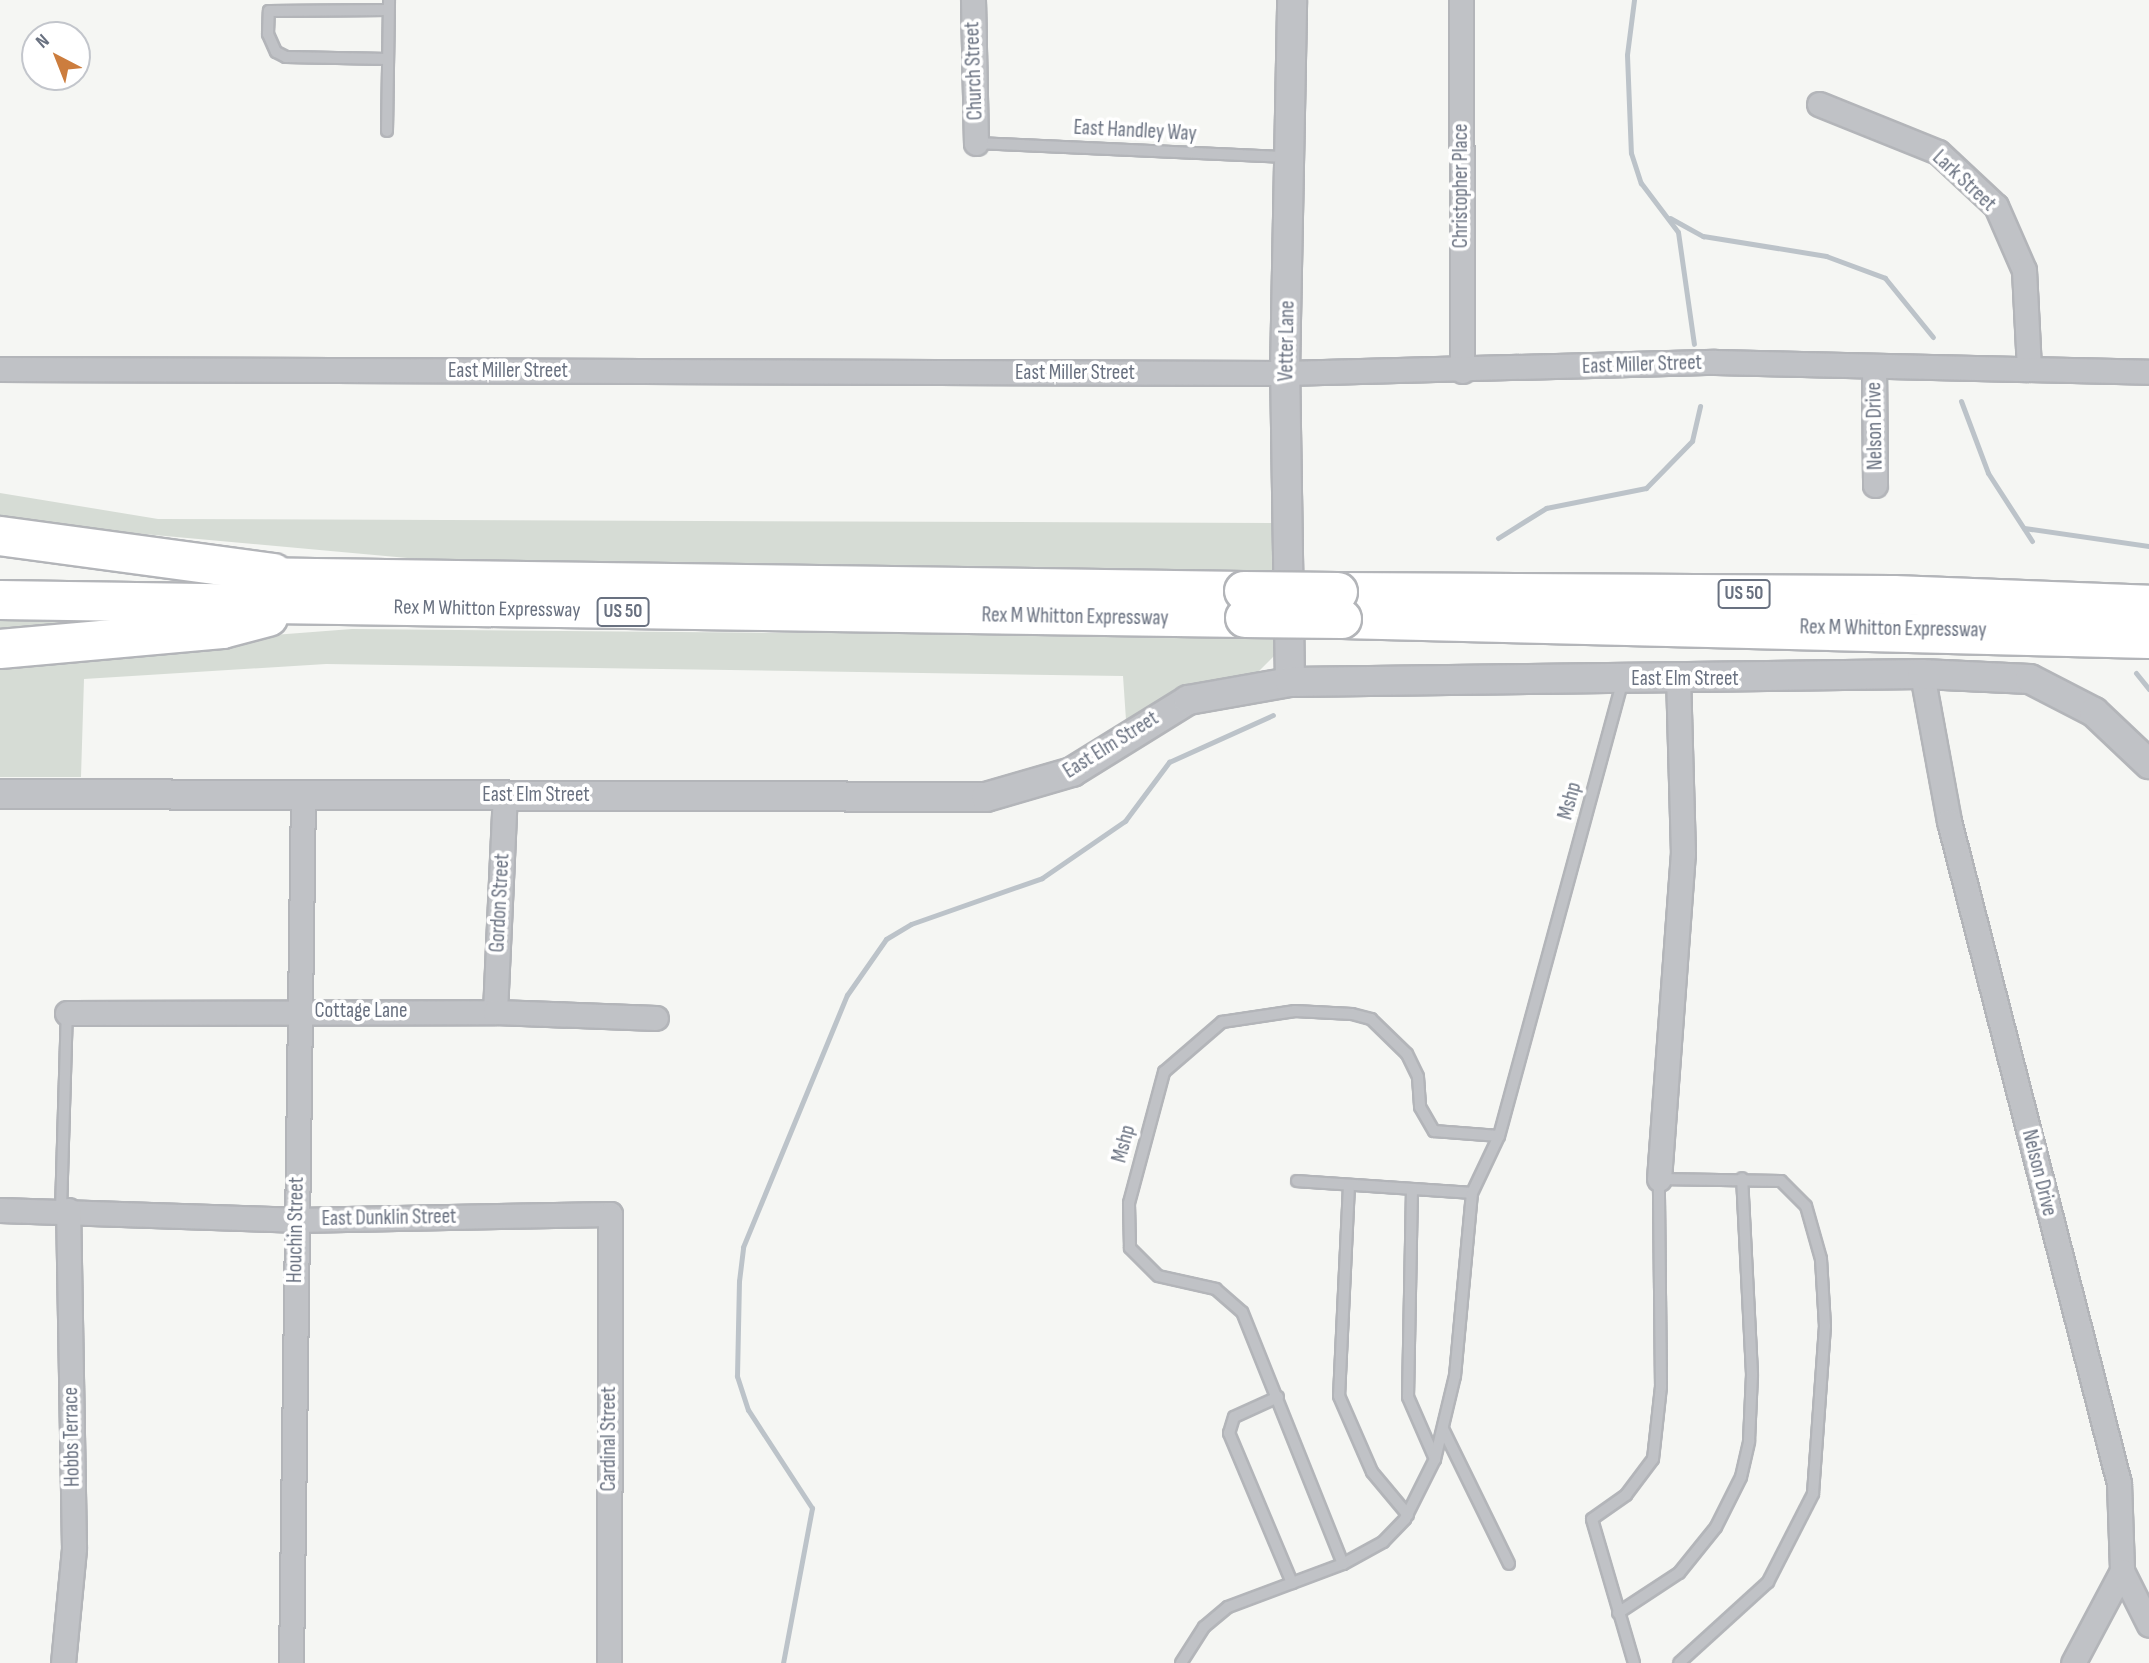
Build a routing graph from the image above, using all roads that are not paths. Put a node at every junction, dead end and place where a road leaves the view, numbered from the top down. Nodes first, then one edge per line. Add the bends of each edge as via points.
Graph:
1 (972, 0) edge
2 (1292, 0) edge
3 (1461, 0) edge
4 (388, 5) edge
5 (388, 59) junction
6 (1819, 104) dead end
7 (387, 131) dead end
8 (976, 143) joint
9 (1291, 157) junction
10 (1874, 366) junction
11 (0, 369) edge
12 (2029, 369) junction
13 (1462, 371) junction
14 (2149, 372) edge
15 (1285, 373) junction
16 (1875, 485) dead end
17 (0, 536) edge
18 (0, 575) edge
19 (311, 592) junction
20 (0, 600) edge
21 (2149, 605) edge
22 (1340, 606) junction
23 (2149, 639) edge
24 (0, 649) edge
25 (1922, 674) junction
26 (1623, 680) junction
27 (1678, 680) junction
28 (1290, 682) junction
29 (2149, 764) edge
30 (0, 794) edge
31 (505, 794) junction
32 (303, 796) junction
33 (301, 1011) junction
34 (495, 1012) junction
35 (67, 1013) joint
36 (656, 1018) dead end
37 (1499, 1136) junction
38 (1742, 1178) junction
39 (1659, 1179) junction
40 (1297, 1181) dead end
41 (1349, 1185) junction
42 (1412, 1189) junction
43 (1472, 1193) junction
44 (0, 1210) edge
45 (64, 1210) junction
46 (610, 1214) joint
47 (295, 1220) junction
48 (1278, 1397) junction
49 (1443, 1429) junction
50 (1435, 1459) junction
51 (1408, 1515) junction
52 (1343, 1564) junction
53 (1509, 1564) dead end
54 (2122, 1571) junction
55 (1292, 1583) junction
56 (1618, 1613) junction
57 (2149, 1625) edge
58 (63, 1663) edge
59 (291, 1663) edge
60 (609, 1663) edge
61 (1181, 1663) edge
62 (1634, 1663) edge
63 (1679, 1663) edge
64 (2073, 1663) edge

1 - 8 street, Church Street
2 - 9 street, Vetter Lane
3 - 13 street, Christopher Place
4 - 5 lane
4 - 5 lane via 269,11 268,34 276,52 286,57
5 - 7 lane
6 - 12 street, Lark Street via 1938,152 1996,206 2024,270
8 - 9 lane, East Handley Way
9 - 15 street, Vetter Lane
10 - 12 street, East Miller Street
10 - 13 street, East Miller Street via 1715,362
10 - 16 street, Nelson Drive
11 - 15 street, East Miller Street
12 - 14 street, East Miller Street
13 - 15 street, East Miller Street
15 - 28 street, Vetter Lane
17 - 19 highway
18 - 19 highway, Rex M Whitton Expressway / US 50
19 - 20 highway, Rex M Whitton Expressway / US 50
19 - 22 highway, Rex M Whitton Expressway / US 50, bridge
19 - 24 highway via 222,629
21 - 22 highway, Rex M Whitton Expressway / US 50 via 1894,595
22 - 23 highway, Rex M Whitton Expressway / US 50
25 - 27 street, East Elm Street
25 - 29 street, East Elm Street via 2030,679 2062,690
25 - 54 street, Nelson Drive via 1949,821 2119,1483
26 - 27 street, East Elm Street
26 - 28 street, East Elm Street
26 - 37 lane, Mshp
27 - 39 street via 1683,853
28 - 31 street, East Elm Street via 1188,700 1072,772 986,797
30 - 32 street, East Elm Street
31 - 32 street, East Elm Street
31 - 34 street, Gordon Street
32 - 33 street, Houchin Street
33 - 34 street, Cottage Lane
33 - 35 street, Cottage Lane
33 - 47 street, Houchin Street
34 - 36 street, Cottage Lane
35 - 45 lane
37 - 43 lane, Mshp
37 - 48 lane, Mshp via 1434,1131 1420,1107 1418,1077 1407,1054 1371,1019 1352,1014 1295,1012 1222,1022 1175,1056 1157,1090 1134,1180 1130,1248 1172,1284 1226,1296 1251,1329
38 - 39 lane
38 - 56 lane via 1752,1374 1749,1441 1741,1477 1716,1527 1679,1573
38 - 63 lane via 1781,1181 1796,1193 1821,1259 1825,1326 1813,1494 1768,1582
39 - 56 lane via 1661,1387 1653,1459 1626,1495 1592,1520
40 - 41 lane
41 - 42 lane
41 - 51 lane via 1339,1396 1372,1472
42 - 43 lane
42 - 50 lane via 1408,1397
43 - 49 lane, Mshp via 1455,1376
44 - 45 street, East Dunklin Street
45 - 47 street, East Dunklin Street
45 - 58 street, Hobbs Terrace via 74,1548
46 - 47 street, East Dunklin Street
46 - 60 street, Cardinal Street
47 - 59 street, Houchin Street
48 - 52 lane, Mshp
48 - 55 lane via 1234,1417 1229,1433
49 - 50 lane, Mshp
49 - 53 lane
50 - 51 lane, Mshp
51 - 52 lane, Mshp via 1382,1542
52 - 55 lane, Mshp
54 - 57 street
54 - 64 street, Nelson Drive
55 - 61 lane, Mshp via 1228,1607 1204,1627
56 - 62 lane

